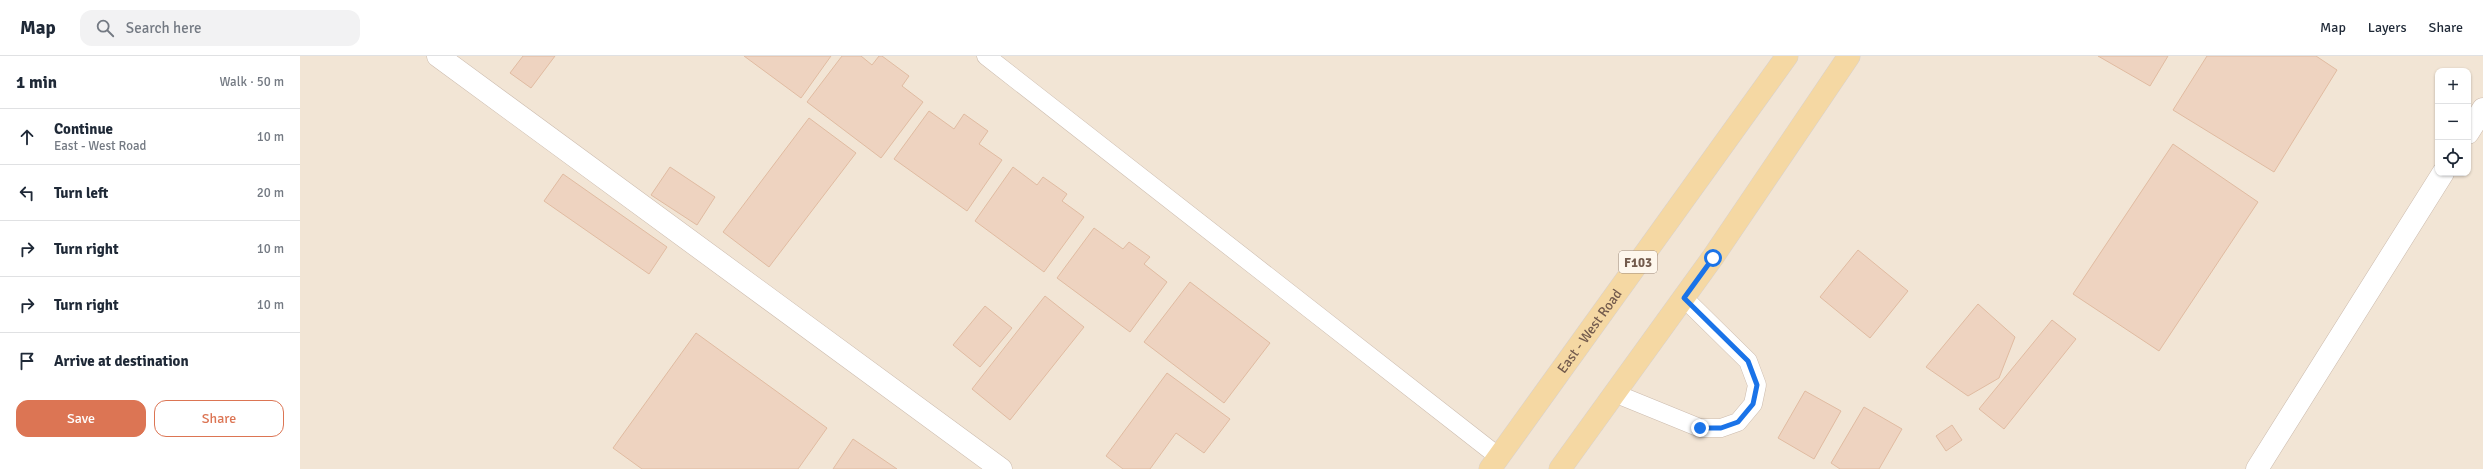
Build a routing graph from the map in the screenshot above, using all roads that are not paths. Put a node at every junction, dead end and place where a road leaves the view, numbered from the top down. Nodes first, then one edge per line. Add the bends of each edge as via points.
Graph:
1 (438, 56) edge
2 (986, 56) edge
3 (1787, 56) edge
4 (1849, 56) edge
5 (2483, 109) edge
6 (2471, 128) edge
7 (2441, 176) edge
8 (1684, 298) junction
9 (1614, 393) junction
10 (1495, 463) edge
11 (1001, 469) edge
12 (1560, 469) edge
13 (2257, 469) edge

1 - 11 street
2 - 10 lane
3 - 10 main road, East - West Road / F103
4 - 8 main road
5 - 6 street
7 - 13 street
8 - 9 main road
8 - 9 lane via 1748,361 1757,385 1753,404 1738,422 1721,428 1700,428
9 - 12 main road

